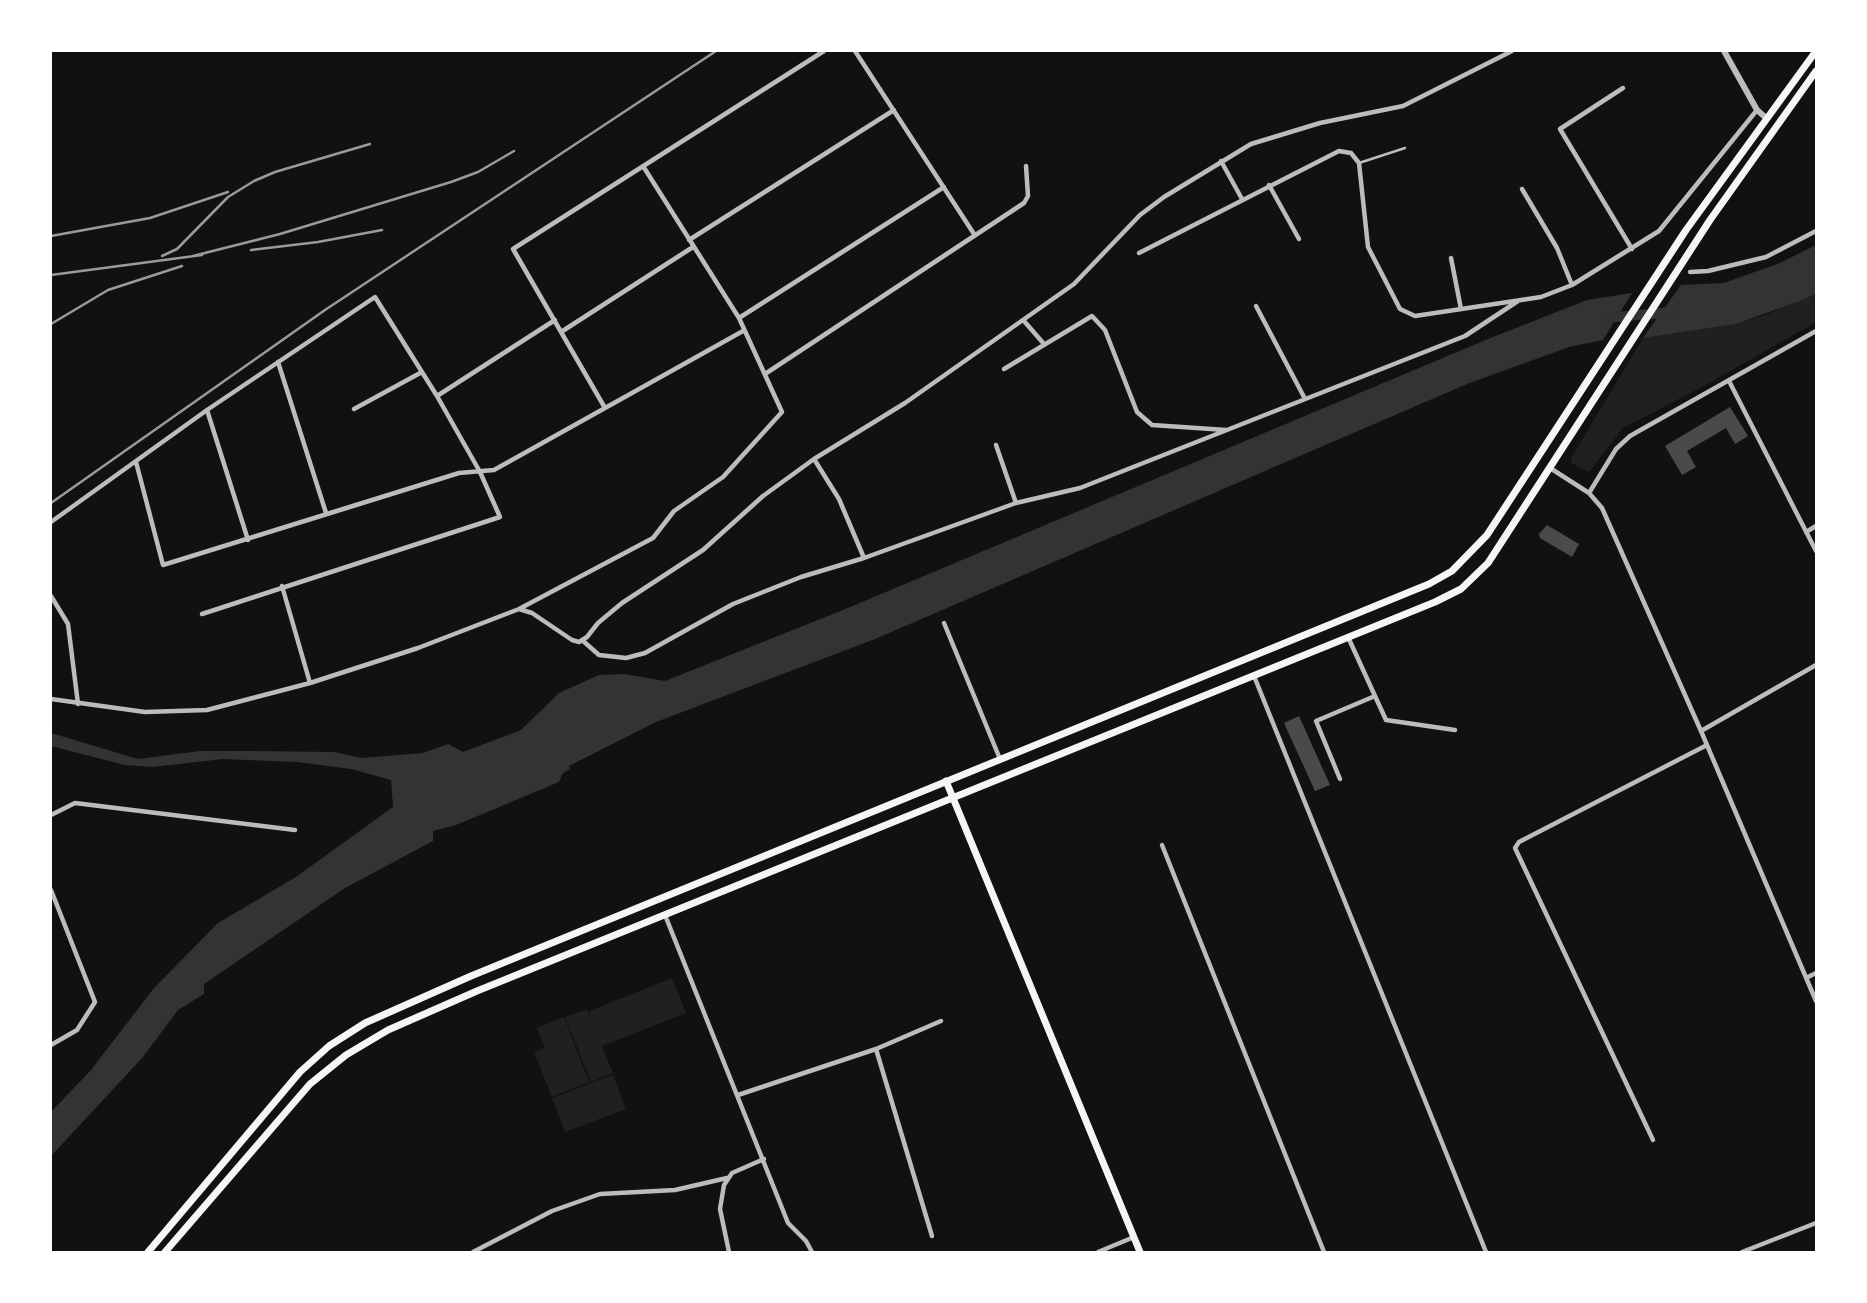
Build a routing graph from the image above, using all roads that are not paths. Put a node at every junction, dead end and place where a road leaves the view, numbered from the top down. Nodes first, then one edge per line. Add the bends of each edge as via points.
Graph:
1 (824, 51) edge
2 (855, 51) edge
3 (1512, 51) edge
4 (1724, 51) edge
5 (1816, 51) edge
6 (1816, 71) edge
7 (1623, 88) dead end
8 (894, 110) junction
9 (1757, 110) junction
10 (1765, 117) junction
11 (1776, 125) junction
12 (1405, 148) dead end
13 (1221, 162) junction
14 (1359, 163) junction
15 (643, 166) junction
16 (1026, 166) dead end
17 (1269, 185) junction
18 (944, 187) junction
19 (1522, 189) dead end
20 (1242, 199) junction
21 (1816, 231) edge
22 (974, 234) junction
23 (1299, 239) dead end
24 (689, 240) junction
25 (693, 247) junction
26 (1632, 249) junction
27 (1139, 253) dead end
28 (1451, 258) dead end
29 (1690, 272) dead end
30 (1573, 285) junction
31 (1518, 301) junction
32 (1256, 306) dead end
33 (1461, 309) junction
34 (739, 318) junction
35 (555, 320) junction
36 (1024, 321) junction
37 (743, 331) junction
38 (1816, 331) edge
39 (561, 332) junction
40 (1044, 344) junction
41 (278, 362) junction
42 (1004, 369) dead end
43 (422, 372) junction
44 (764, 374) junction
45 (1729, 381) junction
46 (437, 396) junction
47 (1304, 397) junction
48 (605, 408) junction
49 (354, 409) dead end
50 (207, 410) junction
51 (1229, 430) junction
52 (996, 445) dead end
53 (814, 458) junction
54 (1535, 459) junction
55 (136, 462) junction
56 (1550, 468) junction
57 (480, 472) junction
58 (1589, 493) junction
59 (1016, 503) junction
60 (326, 513) junction
61 (51, 522) edge
62 (1816, 526) edge
63 (1805, 532) junction
64 (248, 540) junction
65 (1816, 551) edge
66 (864, 558) junction
67 (282, 586) junction
68 (51, 596) edge
69 (519, 609) junction
70 (202, 614) dead end
71 (944, 622) dead end
72 (1348, 638) junction
73 (582, 640) junction
74 (1816, 664) edge
75 (1254, 676) junction
76 (310, 683) junction
77 (1375, 696) junction
78 (51, 699) edge
79 (78, 704) junction
80 (1455, 730) dead end
81 (1701, 731) junction
82 (1707, 745) junction
83 (1000, 759) junction
84 (1340, 779) dead end
85 (946, 781) junction
86 (953, 798) junction
87 (51, 815) edge
88 (295, 830) dead end
89 (1162, 845) dead end
90 (51, 890) edge
91 (665, 915) junction
92 (1816, 973) edge
93 (1806, 978) junction
94 (1816, 1001) edge
95 (941, 1021) dead end
96 (51, 1045) edge
97 (876, 1049) junction
98 (738, 1095) junction
99 (1653, 1140) dead end
100 (764, 1159) junction
101 (727, 1178) junction
102 (1816, 1223) edge
103 (932, 1236) dead end
104 (1134, 1237) junction
105 (148, 1252) edge
106 (164, 1252) edge
107 (473, 1252) edge
108 (729, 1252) edge
109 (812, 1252) edge
110 (1098, 1252) edge
111 (1140, 1252) edge
112 (1324, 1252) edge
113 (1486, 1252) edge
114 (1742, 1252) edge

1 - 15 street
2 - 8 street
3 - 13 street via 1403,106 1320,123 1251,144
4 - 9 street
5 - 10 main road
6 - 11 main road
7 - 26 street via 1560,128
8 - 18 street
8 - 24 street
9 - 10 street
9 - 26 street via 1659,231
10 - 11 main road
10 - 54 main road
11 - 56 main road
12 - 14 lane
13 - 20 street
13 - 36 street via 1140,215 1074,284
14 - 17 street via 1351,153 1339,151
14 - 33 street via 1368,247 1400,309 1415,316
15 - 24 street
15 - 35 street via 513,249
16 - 22 street via 1028,196 1024,204
17 - 20 street
17 - 23 street
18 - 22 street
18 - 34 street
19 - 30 street
20 - 27 street
21 - 29 street via 1766,257
22 - 44 street
24 - 25 street
25 - 34 street
25 - 39 street
26 - 30 street
28 - 33 street
30 - 31 street
31 - 33 street
31 - 47 street via 1465,336
32 - 47 street
34 - 37 street
35 - 39 street
35 - 46 street
36 - 40 street
36 - 53 street via 905,403
37 - 44 street
37 - 48 street
38 - 45 street
39 - 48 street
40 - 42 street
40 - 51 street via 1092,316 1105,330 1137,412 1152,425
41 - 43 street via 375,297
41 - 50 street
41 - 60 street
43 - 46 street
43 - 49 street
44 - 69 street via 782,412 723,477 674,511 653,538
45 - 58 street via 1625,439
45 - 63 street
46 - 57 street
47 - 51 street
48 - 57 street via 494,470
50 - 55 street
50 - 64 street
51 - 59 street via 1080,488
52 - 59 street
53 - 66 street via 839,499
53 - 73 street via 763,496 703,551 622,603
54 - 56 main road
54 - 83 main road via 1478,546 1441,578
55 - 61 street
55 - 64 street via 163,565
56 - 58 street
56 - 72 main road via 1489,563 1470,582 1435,602
57 - 60 street via 459,473
57 - 67 street via 500,517
58 - 81 street via 1602,508
59 - 66 street
60 - 64 street
62 - 63 street
63 - 65 street
66 - 73 street via 733,604 670,642 626,659 599,656
67 - 70 street
67 - 76 street
68 - 79 street via 68,624
69 - 73 street via 532,612 572,640
69 - 76 street
71 - 83 street
72 - 75 main road
72 - 77 street
74 - 81 street
75 - 86 main road
75 - 113 street
76 - 79 street via 206,710 145,712
77 - 80 street via 1386,720
77 - 84 street via 1316,720
78 - 79 street
81 - 82 street
82 - 93 street
82 - 99 street via 1515,848
83 - 85 main road
85 - 86 main road
85 - 105 main road via 471,976 349,1031 300,1072
86 - 91 main road
86 - 104 main road
87 - 88 street via 75,803
89 - 112 street
90 - 96 street via 95,1008 78,1030
91 - 98 street
91 - 106 main road via 402,1023 346,1055 301,1094
92 - 93 street
93 - 94 street
95 - 97 street
97 - 98 street
97 - 103 street
98 - 100 street
100 - 101 street
100 - 109 street via 788,1223
101 - 107 street via 675,1190 600,1194 552,1211
101 - 108 street via 720,1209
102 - 114 street
104 - 110 street
104 - 111 main road

